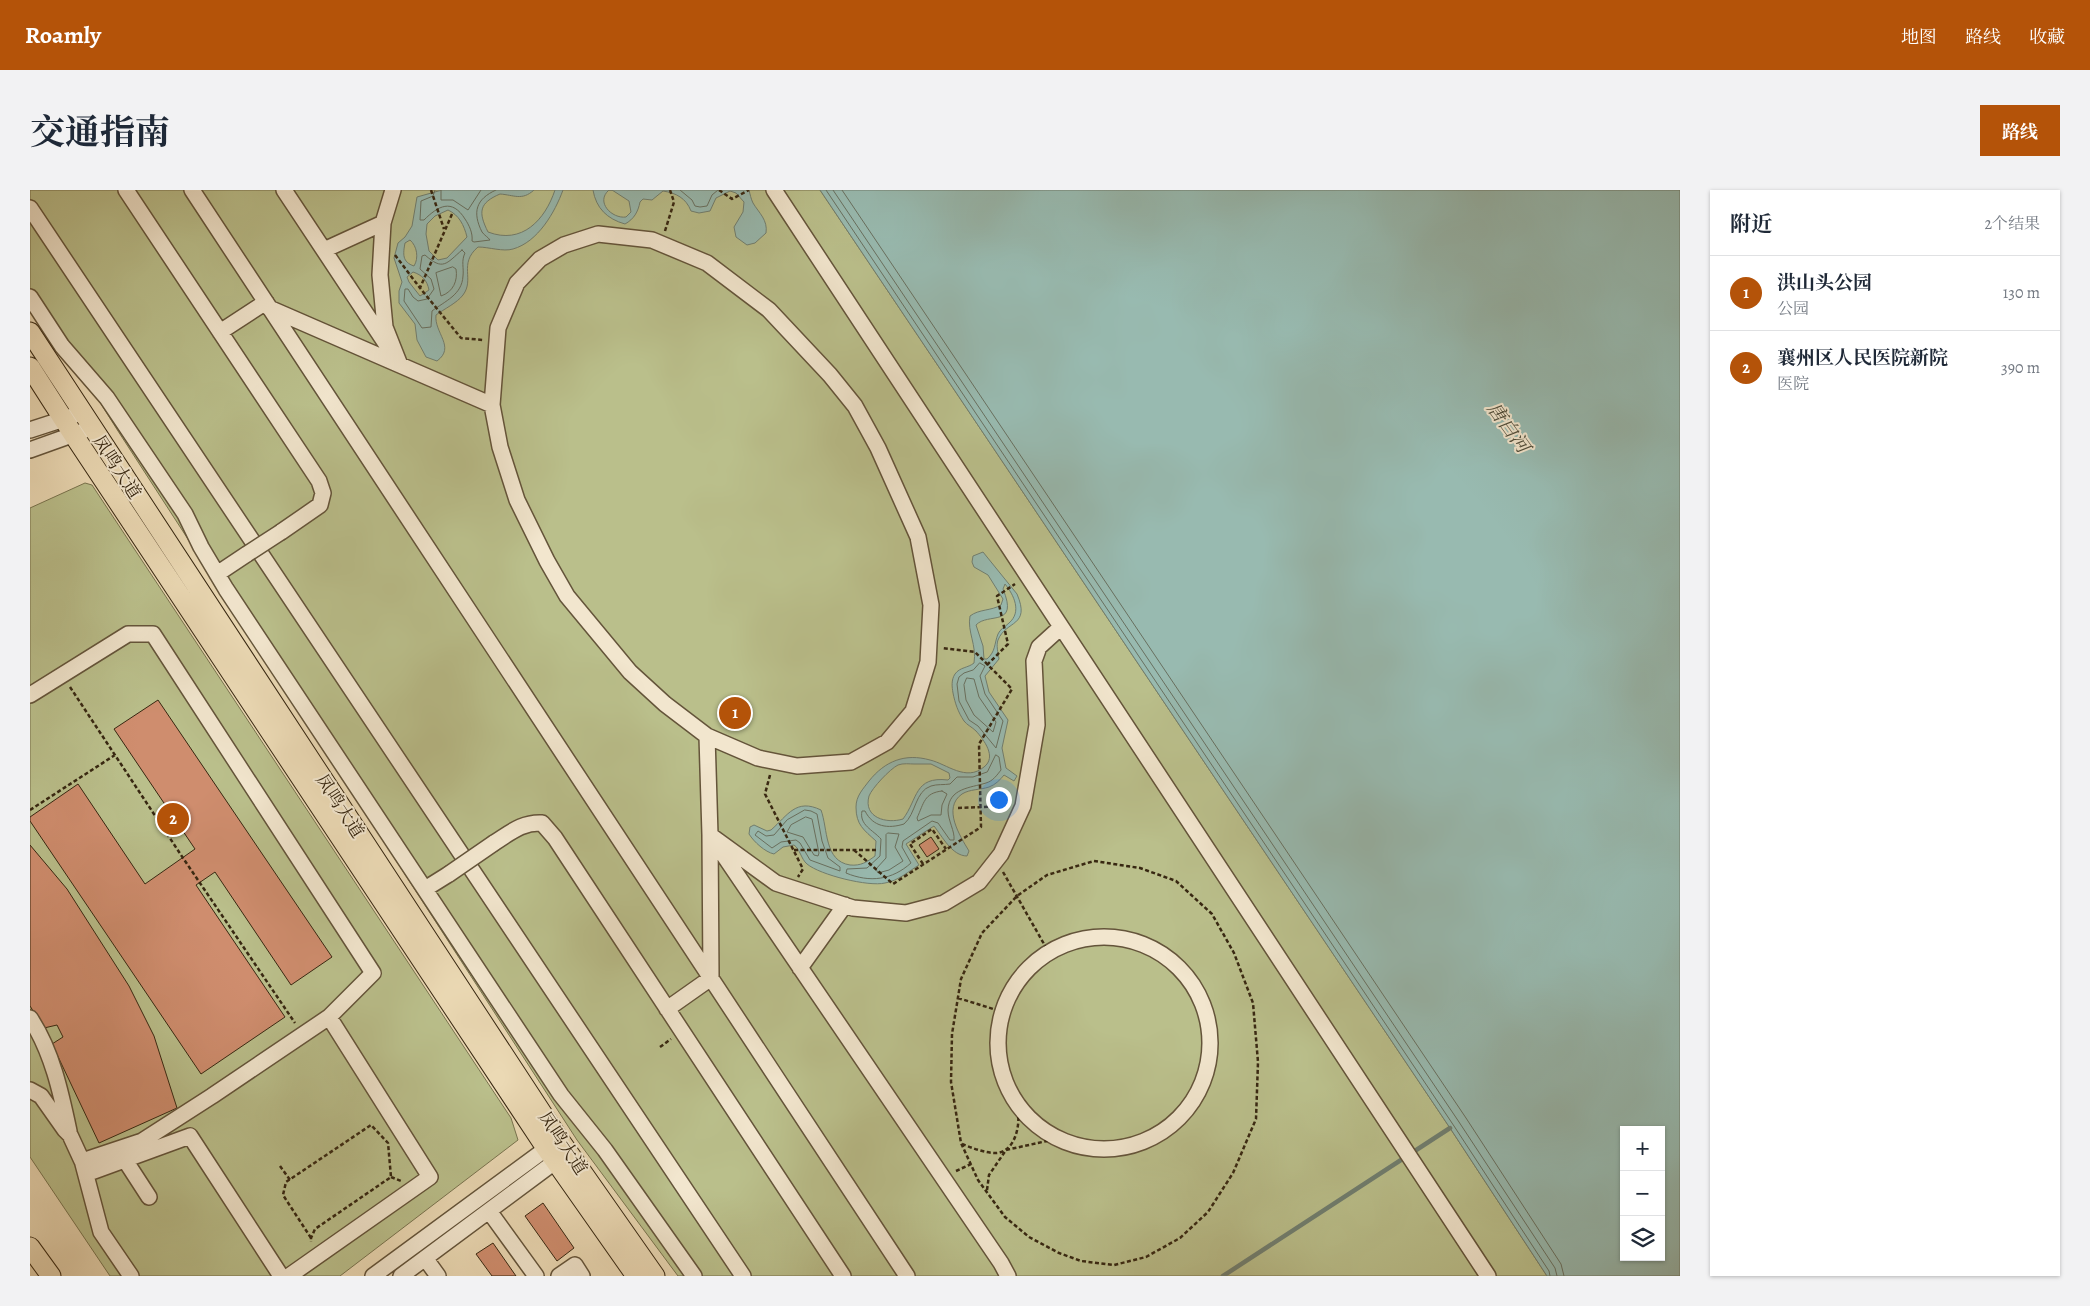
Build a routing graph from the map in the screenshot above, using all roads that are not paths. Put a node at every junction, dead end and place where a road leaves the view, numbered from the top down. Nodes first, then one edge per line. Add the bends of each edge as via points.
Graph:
1 (126, 190) edge
2 (192, 190) edge
3 (284, 190) edge
4 (393, 190) edge
5 (774, 190) edge
6 (30, 208) edge
7 (383, 223) junction
8 (324, 250) junction
9 (30, 298) edge
10 (267, 305) junction
11 (30, 332) edge
12 (220, 332) junction
13 (400, 365) junction
14 (30, 367) edge
15 (492, 406) junction
16 (62, 418) junction
17 (87, 421) junction
18 (30, 430) edge
19 (73, 434) junction
20 (30, 450) edge
21 (217, 574) junction
22 (1061, 627) junction
23 (30, 696) edge
24 (707, 736) junction
25 (710, 835) junction
26 (425, 890) junction
27 (845, 905) junction
28 (800, 968) junction
29 (710, 978) junction
30 (667, 1009) junction
31 (328, 1017) junction
32 (30, 1018) edge
33 (30, 1090) edge
34 (1012, 1097) joint
35 (70, 1135) junction
36 (557, 1150) junction
37 (125, 1160) junction
38 (84, 1167) junction
39 (149, 1197) dead end
40 (489, 1211) junction
41 (30, 1247) edge
42 (426, 1258) junction
43 (51, 1276) edge
44 (131, 1276) edge
45 (281, 1276) edge
46 (289, 1276) edge
47 (373, 1276) edge
48 (401, 1276) edge
49 (438, 1276) edge
50 (536, 1276) edge
51 (559, 1276) edge
52 (582, 1276) edge
53 (636, 1276) edge
54 (655, 1276) edge
55 (694, 1276) edge
56 (743, 1276) edge
57 (842, 1276) edge
58 (907, 1276) edge
59 (1008, 1276) edge
60 (1488, 1276) edge

1 - 12 street
2 - 10 street
3 - 8 street
4 - 7 street
5 - 22 street
6 - 56 street
7 - 8 street
7 - 13 street via 380,275 385,327
8 - 13 street
9 - 21 street via 62,346 107,398 185,514
10 - 12 street
10 - 13 street
10 - 29 street
11 - 17 main road, 凤鸣大道
12 - 21 street, bridge via 319,481 323,493 320,505
13 - 15 street
14 - 16 main road, 凤鸣大道
15 - 24 street via 500,447 517,500 567,596 630,672
15 - 24 street via 498,328 516,283 540,259 564,245 598,234 652,240 707,263 769,310 855,406 878,448 918,538 931,605 928,662 913,711 887,742 851,762 797,766 758,758
16 - 17 street
16 - 18 street
16 - 19 main road, 凤鸣大道
17 - 19 street
17 - 36 main road, 凤鸣大道
19 - 20 street
19 - 36 main road, 凤鸣大道
21 - 26 street
22 - 27 street via 1039,647 1034,661 1037,725 1023,806 997,859 979,882 944,903 906,913
22 - 60 street
23 - 31 street via 128,634 153,634 373,972
24 - 25 street
25 - 27 street via 776,883
25 - 28 street
25 - 29 street
26 - 30 street, bridge via 520,826 542,823
26 - 55 street via 561,1095 605,1150
27 - 28 street
28 - 59 street
29 - 30 street
29 - 58 street
30 - 57 street
31 - 38 street via 142,1141
31 - 46 street via 430,1177
32 - 35 street via 59,1086
33 - 35 street via 41,1096
34 - 34 street via 1000,1066 998,1033 1003,1012 1023,973 1048,951 1082,938 1119,936 1154,948 1183,970 1203,1002 1211,1038 1206,1075 1190,1108 1162,1133 1128,1147 1092,1149 1056,1139 1031,1121
35 - 38 street
36 - 40 street
36 - 47 street
36 - 53 main road, 凤鸣大道
36 - 54 main road, 凤鸣大道
37 - 38 street
37 - 39 street
37 - 45 street via 190,1136
38 - 44 street via 101,1232
40 - 42 street
40 - 50 street
41 - 43 main road
42 - 48 street
42 - 49 street
51 - 52 street via 575,1266

